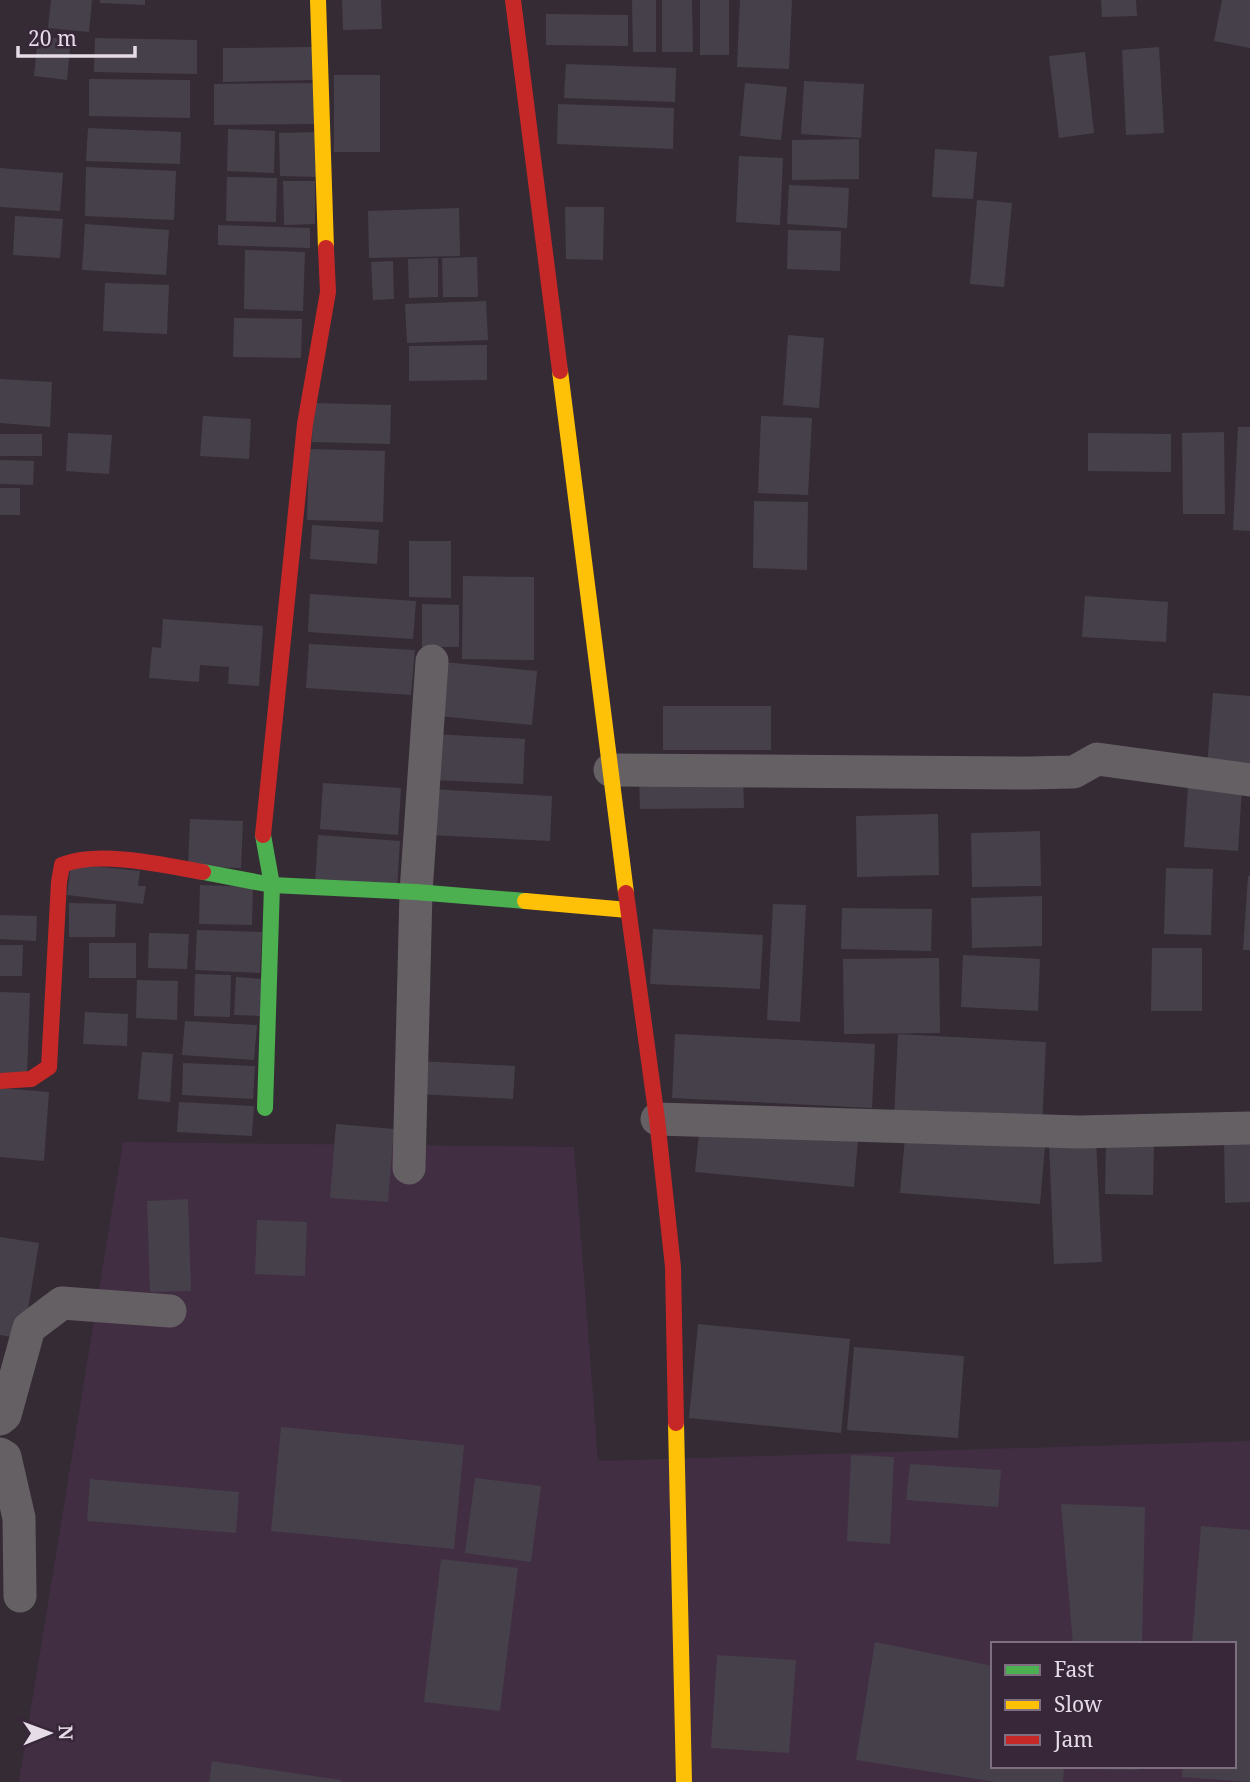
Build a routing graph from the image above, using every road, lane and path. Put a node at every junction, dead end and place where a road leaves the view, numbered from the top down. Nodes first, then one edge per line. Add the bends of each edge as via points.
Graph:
1 (318, 0) edge
2 (513, 0) edge
3 (432, 662) dead end
4 (610, 770) junction
5 (1250, 780) edge
6 (272, 884) junction
7 (416, 892) junction
8 (628, 910) junction
9 (0, 1081) edge
10 (265, 1108) dead end
11 (657, 1119) junction
12 (1250, 1128) edge
13 (409, 1168) dead end
14 (170, 1311) dead end
15 (0, 1419) edge
16 (0, 1454) edge
17 (20, 1595) dead end
18 (684, 1782) edge

1 - 6 street via 328,292 305,424 262,832
2 - 4 street
3 - 7 street
4 - 5 street via 1074,772 1097,759
4 - 8 street
6 - 7 street
6 - 9 street via 144,861 76,859 61,865 49,1067 32,1079
6 - 10 street
7 - 8 street
7 - 13 street
8 - 11 street
11 - 12 street via 1079,1132
11 - 18 street via 673,1267
14 - 15 street via 62,1303 29,1328 5,1415
16 - 17 street via 5,1457 19,1518

